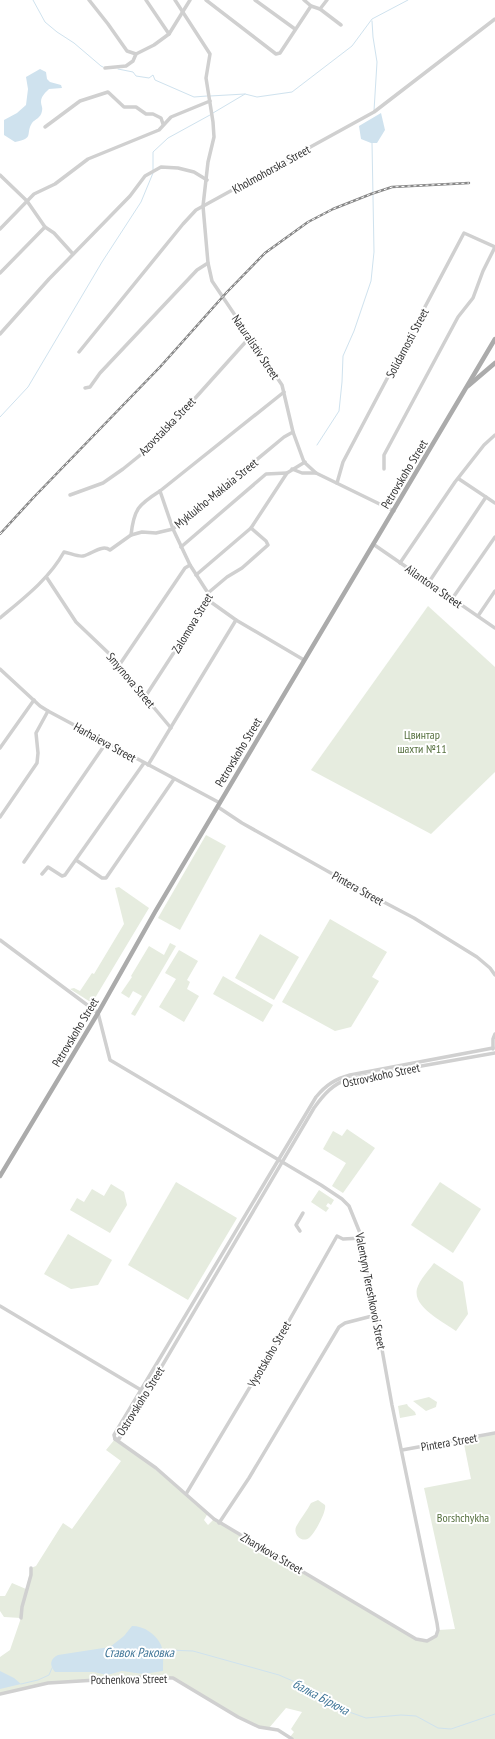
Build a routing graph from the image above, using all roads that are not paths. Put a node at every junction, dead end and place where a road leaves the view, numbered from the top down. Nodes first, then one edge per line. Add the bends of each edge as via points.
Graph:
1 (89, 0) edge
2 (146, 0) edge
3 (175, 0) edge
4 (190, 0) edge
5 (206, 0) edge
6 (255, 0) edge
7 (304, 0) edge
8 (327, 0) edge
9 (310, 6) junction
10 (320, 9) junction
11 (184, 12) junction
12 (494, 19) edge
13 (341, 25) dead end
14 (295, 29) junction
15 (169, 34) junction
16 (136, 54) junction
17 (105, 68) dead end
18 (210, 102) junction
19 (164, 124) junction
20 (45, 127) dead end
21 (0, 175) edge
22 (4, 179) junction
23 (207, 180) junction
24 (0, 183) edge
25 (27, 201) junction
26 (203, 206) junction
27 (44, 228) junction
28 (0, 229) edge
29 (495, 247) edge
30 (74, 254) junction
31 (208, 263) junction
32 (2, 271) edge
33 (0, 276) edge
34 (0, 334) edge
35 (250, 337) junction
36 (495, 339) edge
37 (80, 352) dead end
38 (495, 363) edge
39 (85, 388) dead end
40 (464, 390) junction
41 (284, 392) junction
42 (293, 432) junction
43 (495, 435) edge
44 (305, 462) junction
45 (292, 469) junction
46 (384, 469) dead end
47 (287, 473) junction
48 (316, 473) junction
49 (459, 479) junction
50 (336, 483) junction
51 (160, 491) junction
52 (70, 495) dead end
53 (486, 497) junction
54 (495, 503) edge
55 (394, 511) junction
56 (251, 528) junction
57 (173, 529) junction
58 (131, 535) junction
59 (495, 537) edge
60 (373, 544) junction
61 (182, 547) junction
62 (400, 563) junction
63 (190, 565) junction
64 (196, 576) junction
65 (46, 578) junction
66 (429, 582) junction
67 (495, 591) edge
68 (208, 593) junction
69 (452, 599) junction
70 (208, 600) junction
71 (478, 616) junction
72 (0, 618) edge
73 (236, 620) junction
74 (495, 628) edge
75 (304, 660) junction
76 (120, 664) junction
77 (0, 669) edge
78 (145, 697) junction
79 (34, 700) junction
80 (48, 711) junction
81 (171, 728) junction
82 (106, 743) junction
83 (0, 748) edge
84 (144, 763) junction
85 (148, 766) junction
86 (174, 779) junction
87 (219, 805) junction
88 (0, 817) edge
89 (76, 860) junction
90 (24, 862) dead end
91 (42, 874) dead end
92 (0, 940) edge
93 (495, 975) edge
94 (98, 1013) junction
95 (495, 1034) edge
96 (493, 1048) junction
97 (495, 1053) edge
98 (423, 1064) junction
99 (374, 1070) junction
100 (373, 1075) junction
101 (280, 1161) junction
102 (0, 1176) edge
103 (304, 1213) dead end
104 (300, 1231) dead end
105 (362, 1238) junction
106 (0, 1306) edge
107 (376, 1315) junction
108 (141, 1390) junction
109 (495, 1433) edge
110 (115, 1439) junction
111 (402, 1450) junction
112 (186, 1494) junction
113 (219, 1523) junction
114 (32, 1568) dead end
115 (21, 1618) dead end
116 (438, 1630) joint
117 (0, 1694) edge
118 (292, 1739) edge

1 - 16 street via 127,51
2 - 15 street
3 - 11 street, Naturalistiv Street
4 - 11 street
5 - 14 street via 276,54 280,53
6 - 14 street
7 - 9 street
8 - 10 street
9 - 10 street
9 - 14 street
10 - 13 street
11 - 15 street
11 - 18 street, Naturalistiv Street via 209,52 206,78
12 - 26 street, Kholmohorska Street via 374,112
15 - 16 street
16 - 17 street via 133,61 126,66
18 - 19 street via 171,117
18 - 23 street, Naturalistiv Street via 214,137
19 - 20 street via 161,118 153,114 146,114 136,107 124,107 108,92 80,101
19 - 25 street via 158,130 88,158 55,184 34,194
21 - 22 street
22 - 24 street
22 - 25 street
23 - 26 street, Naturalistiv Street
23 - 30 street via 184,169 161,167 153,170
25 - 27 street
25 - 28 street
26 - 31 street, Naturalistiv Street
26 - 37 street, Kholmohorska Street via 183,224
27 - 30 street via 54,233
27 - 32 street
29 - 46 street, Solidarnosti Street via 473,298 458,317 384,455
29 - 50 street, Solidarnosti Street via 464,233 343,462
30 - 34 street
31 - 35 street, Naturalistiv Street via 215,288
31 - 39 street via 197,270 100,373 90,387
32 - 33 street
35 - 41 street, Naturalistiv Street
35 - 52 street, Azovstalska Street via 154,444 103,483
36 - 40 main road, Petrovskoho Street
38 - 40 main road
40 - 55 main road, Petrovskoho Street
41 - 42 street, Naturalistiv Street
41 - 51 street
42 - 44 street, Naturalistiv Street
42 - 57 street, Myklukho-Maklaia Street
43 - 49 street via 484,445
44 - 45 street
44 - 48 street, Naturalistiv Street
45 - 47 street
45 - 48 street via 302,473
47 - 56 street
47 - 61 street via 266,474
48 - 50 street, Naturalistiv Street
49 - 53 street
49 - 62 street
50 - 55 street, Naturalistiv Street
51 - 57 street
51 - 58 street via 139,505 133,518
53 - 54 street
53 - 66 street
55 - 60 main road, Petrovskoho Street
56 - 64 street
56 - 68 street, Zalomova Street via 268,545
57 - 58 street, Myklukho-Maklaia Street
57 - 61 street
58 - 65 street via 110,550 104,547 82,556 64,552
59 - 69 street
60 - 62 street, Ailantova Street
60 - 75 main road, Petrovskoho Street
61 - 63 street
62 - 66 street, Ailantova Street
63 - 64 street
63 - 76 street via 185,568
64 - 68 street
65 - 72 street
65 - 76 street, Smyrnova Street via 76,622
66 - 69 street, Ailantova Street
67 - 71 street
68 - 70 street, Zalomova Street
69 - 71 street, Ailantova Street
70 - 73 street
70 - 78 street, Zalomova Street
71 - 74 street, Ailantova Street
73 - 75 street
73 - 81 street
75 - 87 main road, Petrovskoho Street
76 - 78 street, Smyrnova Street via 129,680
77 - 79 street, Harhaieva Street
78 - 81 street, Smyrnova Street
79 - 80 street, Harhaieva Street
79 - 83 street
80 - 82 street, Harhaieva Street
80 - 88 street via 36,733 37,763
81 - 85 street
82 - 84 street, Harhaieva Street
82 - 90 street
84 - 85 street, Harhaieva Street
84 - 89 street
85 - 86 street, Harhaieva Street
86 - 87 street, Harhaieva Street
86 - 89 street via 106,878 102,878
87 - 93 street, Pintera Street via 242,823 414,918 477,957
87 - 94 main road, Petrovskoho Street
89 - 91 street via 63,876 48,867
92 - 94 street
94 - 101 street, Valentyny Tereshkovoi Street via 110,1060
94 - 102 main road, Petrovskoho Street
95 - 96 street
96 - 97 street
96 - 98 street, Ostrovskoho Street
97 - 98 street, Ostrovskoho Street
98 - 99 street, Ostrovskoho Street
98 - 100 street, Ostrovskoho Street
99 - 100 street
99 - 101 street, Ostrovskoho Street via 337,1079 322,1090
100 - 101 street, Ostrovskoho Street via 341,1082 327,1091
101 - 105 street, Valentyny Tereshkovoi Street via 345,1201 354,1214
101 - 108 street, Ostrovskoho Street
101 - 110 street, Ostrovskoho Street via 119,1439
103 - 104 street via 296,1225
105 - 107 street, Valentyny Tereshkovoi Street
105 - 112 street, Vysotskoho Street via 343,1239 337,1236
106 - 108 street
107 - 111 street, Valentyny Tereshkovoi Street
107 - 113 street via 339,1327 249,1478
108 - 110 street, Ostrovskoho Street via 114,1435
109 - 111 street, Pintera Street
110 - 112 street, Zharykova Street via 156,1468
111 - 116 street, Valentyny Tereshkovoi Street
112 - 113 street, Zharykova Street
113 - 116 street, Zharykova Street via 416,1639 427,1641 436,1636
114 - 115 street
117 - 118 street, Pochenkova Street via 48,1683 145,1677 172,1678 238,1717 259,1726 278,1730

